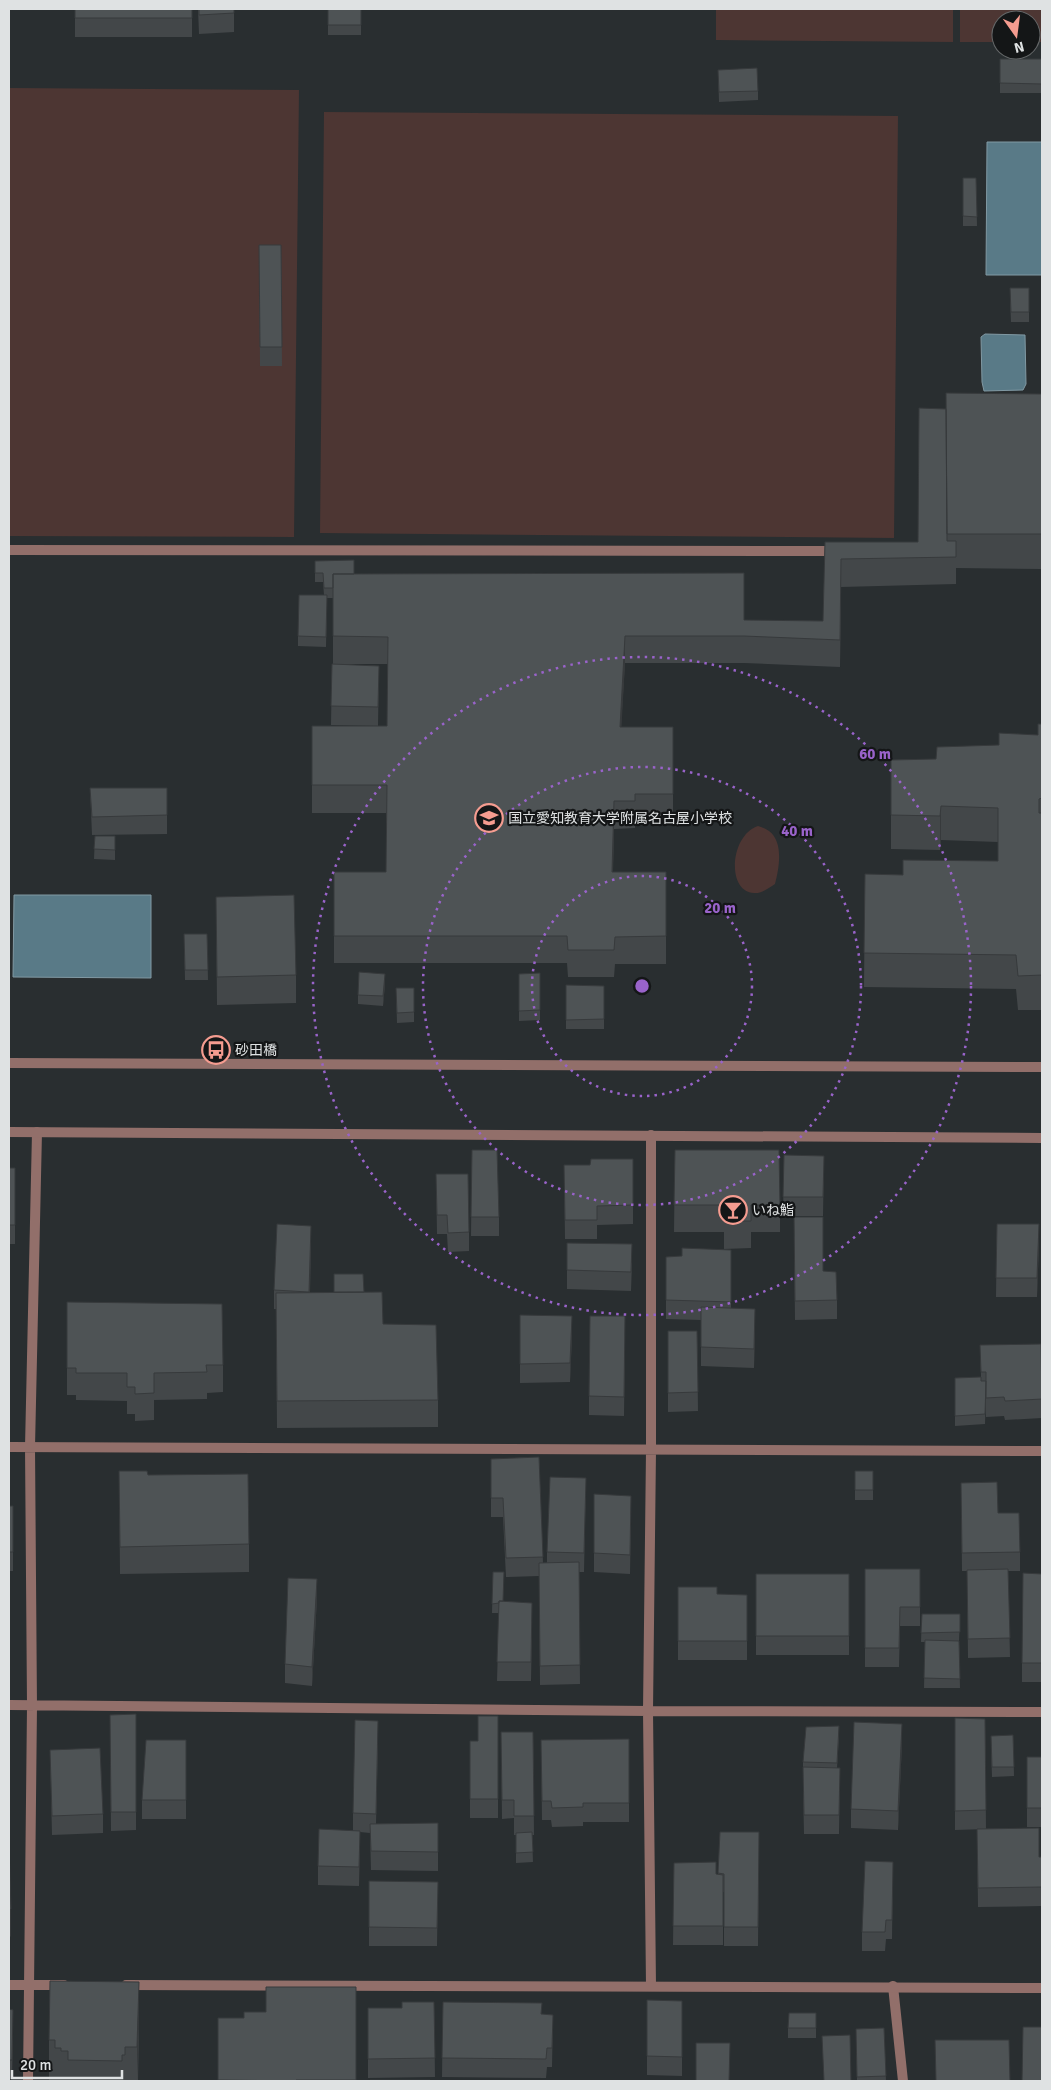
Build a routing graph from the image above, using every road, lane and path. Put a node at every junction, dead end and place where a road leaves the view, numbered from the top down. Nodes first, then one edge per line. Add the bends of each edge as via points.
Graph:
1 (9, 550) edge
2 (843, 552) edge
3 (9, 1062) edge
4 (1042, 1067) edge
5 (9, 1132) edge
6 (37, 1132) junction
7 (651, 1135) junction
8 (1042, 1138) edge
9 (9, 1447) edge
10 (30, 1447) junction
11 (651, 1450) junction
12 (1042, 1451) edge
13 (9, 1705) edge
14 (32, 1706) junction
15 (648, 1711) junction
16 (1042, 1712) edge
17 (9, 1984) edge
18 (30, 1985) junction
19 (70, 1985) edge
20 (119, 1985) edge
21 (652, 1986) junction
22 (893, 1986) junction
23 (1042, 1988) edge
24 (28, 2081) edge
25 (903, 2081) edge

1 - 2 street
3 - 4 street
5 - 6 street
6 - 7 street
6 - 10 street
7 - 8 street
7 - 11 street
9 - 10 street
10 - 11 street
10 - 14 street
11 - 12 street
11 - 15 street
13 - 14 street
14 - 15 street
14 - 18 street
15 - 16 street
15 - 21 street
17 - 18 street
18 - 19 street
18 - 24 street
20 - 21 street
21 - 22 street
22 - 23 street
22 - 25 street

